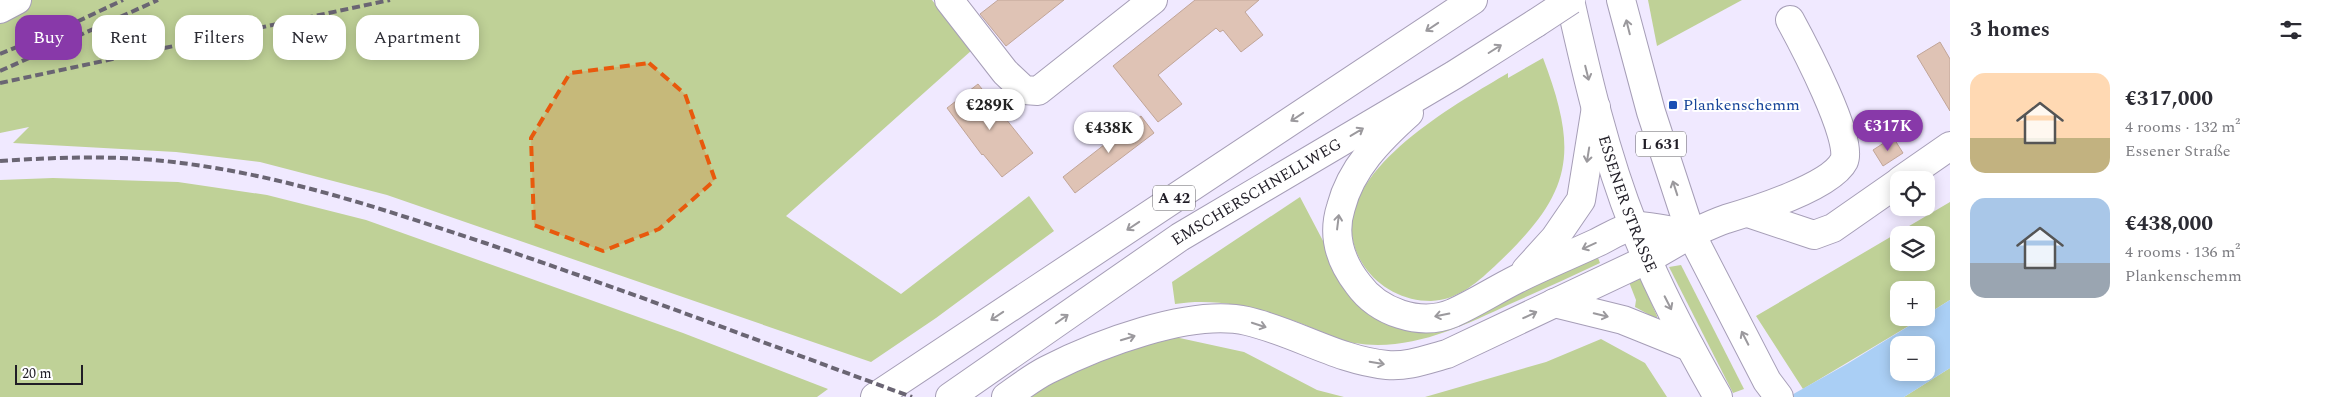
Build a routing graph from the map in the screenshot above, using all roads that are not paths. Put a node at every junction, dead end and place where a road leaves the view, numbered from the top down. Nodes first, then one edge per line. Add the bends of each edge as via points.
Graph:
1 (17, 0) edge
2 (949, 0) edge
3 (1153, 0) edge
4 (1473, 0) edge
5 (1570, 0) edge
6 (1621, 0) edge
7 (0, 9) edge
8 (1790, 20) dead end
9 (1454, 74) junction
10 (1596, 107) junction
11 (1950, 146) edge
12 (1914, 171) edge
13 (1890, 188) edge
14 (1748, 213) junction
15 (1633, 226) junction
16 (1691, 234) junction
17 (1648, 259) junction
18 (1518, 278) junction
19 (1554, 303) junction
20 (1690, 347) junction
21 (1773, 389) edge
22 (875, 397) edge
23 (950, 397) edge
24 (1006, 397) edge
25 (1718, 397) edge

1 - 7 main road
2 - 3 main road via 1005,72 1024,90 1038,91
4 -> 22 main road, A 42
9 -> 5 main road, EMSCHERSCHNELLWEG / A 42, bridge
5 -> 10 main road, ESSENER STRASSE / L 631
16 -> 6 main road, L 631 via 1651,112
8 - 14 main road via 1815,67 1835,117 1845,144 1844,160 1833,173 1793,196
18 -> 9 main road via 1451,313 1429,318 1414,317 1395,313 1376,302 1352,277 1339,250 1338,217 1344,196 1364,159 1400,121
23 -> 9 main road, EMSCHERSCHNELLWEG / A 42 via 1180,237
10 - 15 main road, ESSENER STRASSE / L 631
10 -> 18 main road via 1581,200 1555,238
11 - 12 main road
13 - 14 main road via 1833,228 1814,235
14 - 16 main road
15 - 16 main road
15 - 17 main road, ESSENER STRASSE / L 631
15 -> 18 main road
16 - 17 main road
21 -> 16 main road, L 631
17 - 19 main road
17 -> 20 main road, ESSENER STRASSE / L 631
19 -> 20 main road via 1623,320
24 -> 19 main road via 1045,371 1086,352 1177,323 1211,319 1245,321 1330,352 1389,365 1447,354
20 - 25 main road, ESSENER STRASSE / L 631

